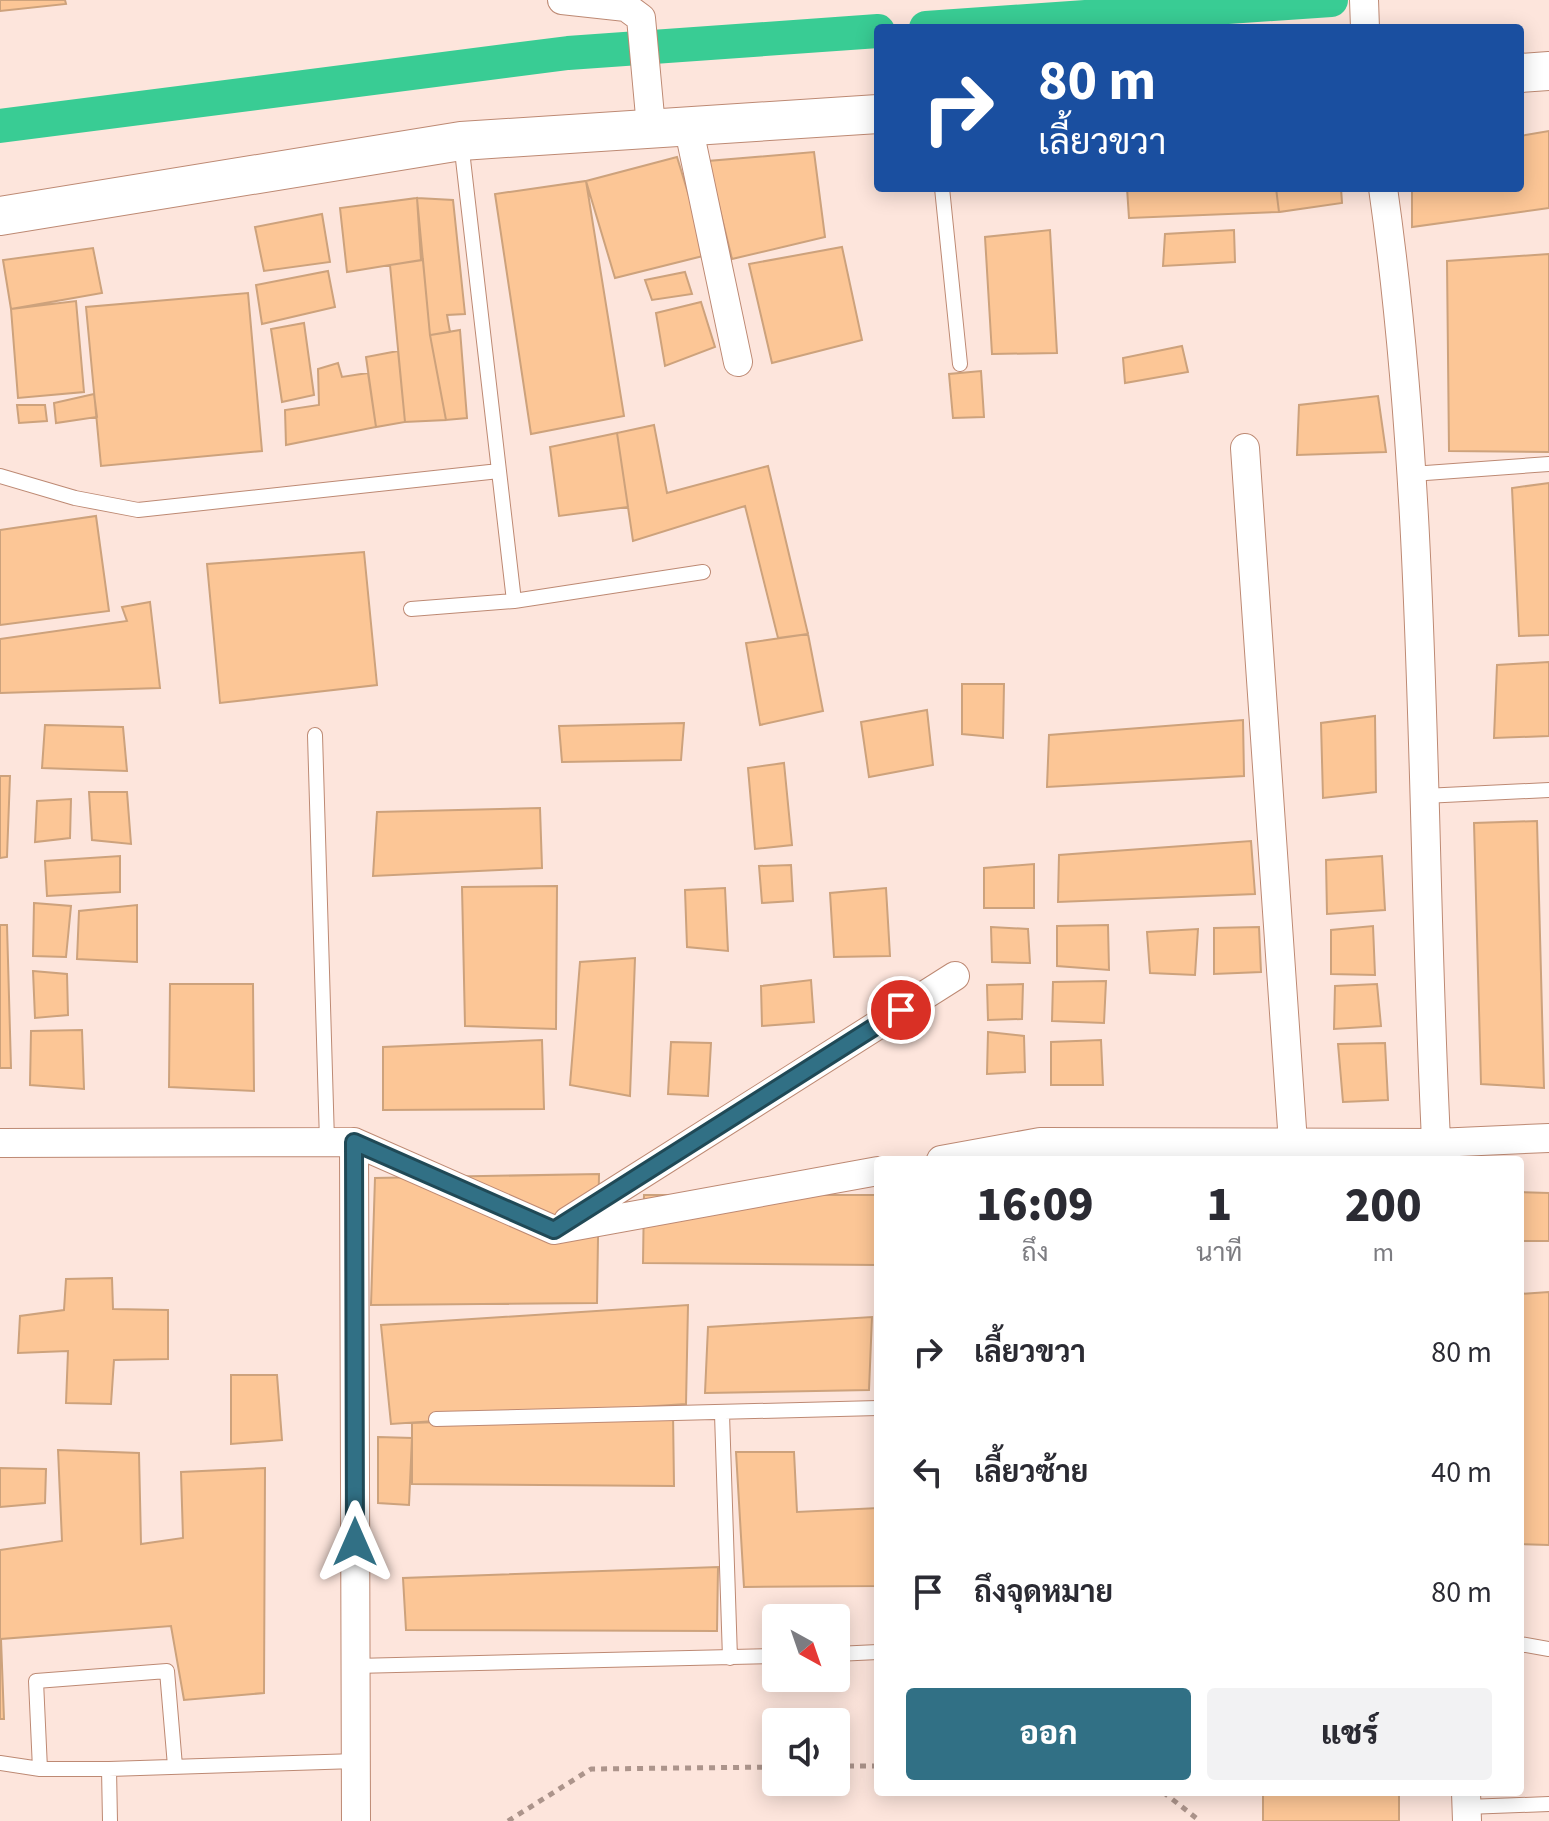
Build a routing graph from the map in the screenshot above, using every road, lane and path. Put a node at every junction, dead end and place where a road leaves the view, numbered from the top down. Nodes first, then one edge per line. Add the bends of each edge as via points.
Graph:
1 (562, 0) edge
2 (1364, 0) edge
3 (630, 9) edge
4 (1365, 24) edge
5 (1549, 71) edge
6 (1524, 73) edge
7 (874, 114) edge
8 (663, 120) junction
9 (461, 141) junction
10 (942, 192) edge
11 (1384, 192) edge
12 (0, 216) edge
13 (738, 362) dead end
14 (960, 364) dead end
15 (1245, 448) dead end
16 (1549, 464) edge
17 (499, 471) junction
18 (1412, 474) junction
19 (0, 476) edge
20 (703, 572) dead end
21 (514, 601) junction
22 (411, 609) dead end
23 (315, 735) dead end
24 (1549, 790) edge
25 (1424, 796) junction
26 (955, 976) dead end
27 (1549, 1138) edge
28 (340, 1142) junction
29 (0, 1143) edge
30 (1293, 1143) junction
31 (1040, 1151) edge
32 (1436, 1152) edge
33 (985, 1156) edge
34 (874, 1172) edge
35 (554, 1230) junction
36 (874, 1408) edge
37 (722, 1414) junction
38 (436, 1419) dead end
39 (1524, 1645) edge
40 (1549, 1649) edge
41 (874, 1652) edge
42 (850, 1653) edge
43 (762, 1657) edge
44 (730, 1658) junction
45 (355, 1666) junction
46 (356, 1761) junction
47 (0, 1763) edge
48 (175, 1766) junction
49 (850, 1766) edge
50 (874, 1766) edge
51 (762, 1767) edge
52 (40, 1769) junction
53 (109, 1769) junction
54 (1168, 1796) edge
55 (1549, 1804) edge
56 (1466, 1807) edge
57 (110, 1821) edge
58 (356, 1821) edge
59 (508, 1821) edge
60 (1200, 1821) edge

1 - 3 street
2 - 4 street
3 - 8 street
5 - 6 street
7 - 8 street
8 - 9 street
8 - 13 street
9 - 12 street
9 - 17 lane
10 - 14 lane
11 - 18 street via 1401,313
15 - 30 street
16 - 18 lane
17 - 19 lane via 138,510
17 - 21 lane
18 - 25 street
20 - 21 lane
21 - 22 lane
23 - 28 lane
24 - 25 lane
25 - 32 street
26 - 35 street
27 - 32 street
28 - 29 street
28 - 35 street
28 - 45 street
30 - 31 street
30 - 32 street
31 - 33 street
34 - 35 street
36 - 37 lane
37 - 38 lane
37 - 44 lane
39 - 40 lane
41 - 42 lane
43 - 44 lane
44 - 45 lane
45 - 46 street
46 - 48 lane
46 - 58 street
47 - 52 lane
48 - 52 lane via 167,1671 36,1681
48 - 53 lane
49 - 50 path
51 - 59 path via 591,1769
52 - 53 lane
53 - 57 lane
54 - 60 path
55 - 56 lane

